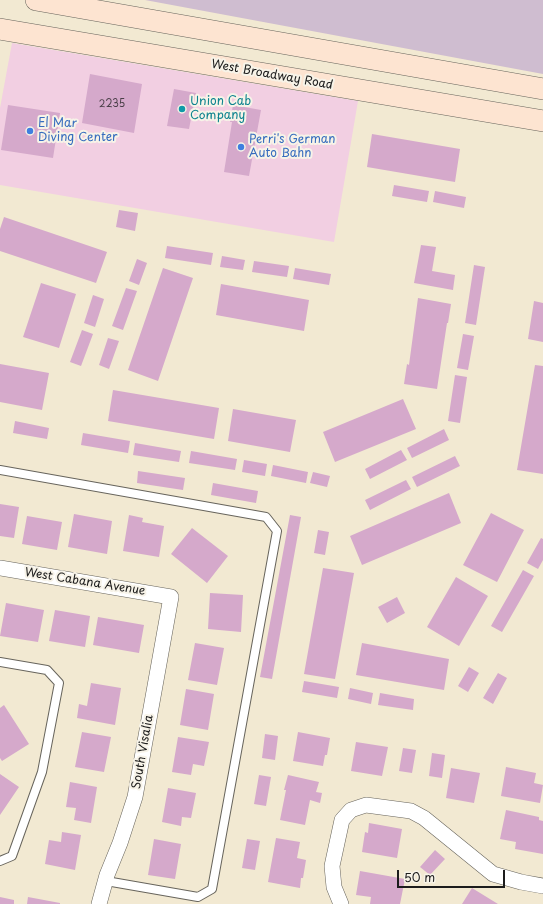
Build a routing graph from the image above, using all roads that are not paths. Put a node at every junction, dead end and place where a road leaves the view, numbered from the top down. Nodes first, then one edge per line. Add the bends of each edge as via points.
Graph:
1 (36, 0) edge
2 (0, 29) edge
3 (543, 89) edge
4 (543, 121) edge
5 (0, 470) edge
6 (0, 568) edge
7 (171, 597) joint
8 (0, 662) edge
9 (0, 861) edge
10 (106, 881) junction
11 (543, 886) edge
12 (99, 904) edge
13 (341, 904) edge

1 - 3 main road
2 - 4 main road, West Broadway Road
5 - 10 lane via 266,517 277,531 212,889 198,897
6 - 7 street, West Cabana Avenue
7 - 10 street, South Visalia via 135,797
8 - 9 lane via 47,670 59,683 42,772 12,856
10 - 12 street, South Visalia
11 - 13 street via 493,874 424,818 411,811 366,804 351,810 342,820 332,866 334,887

